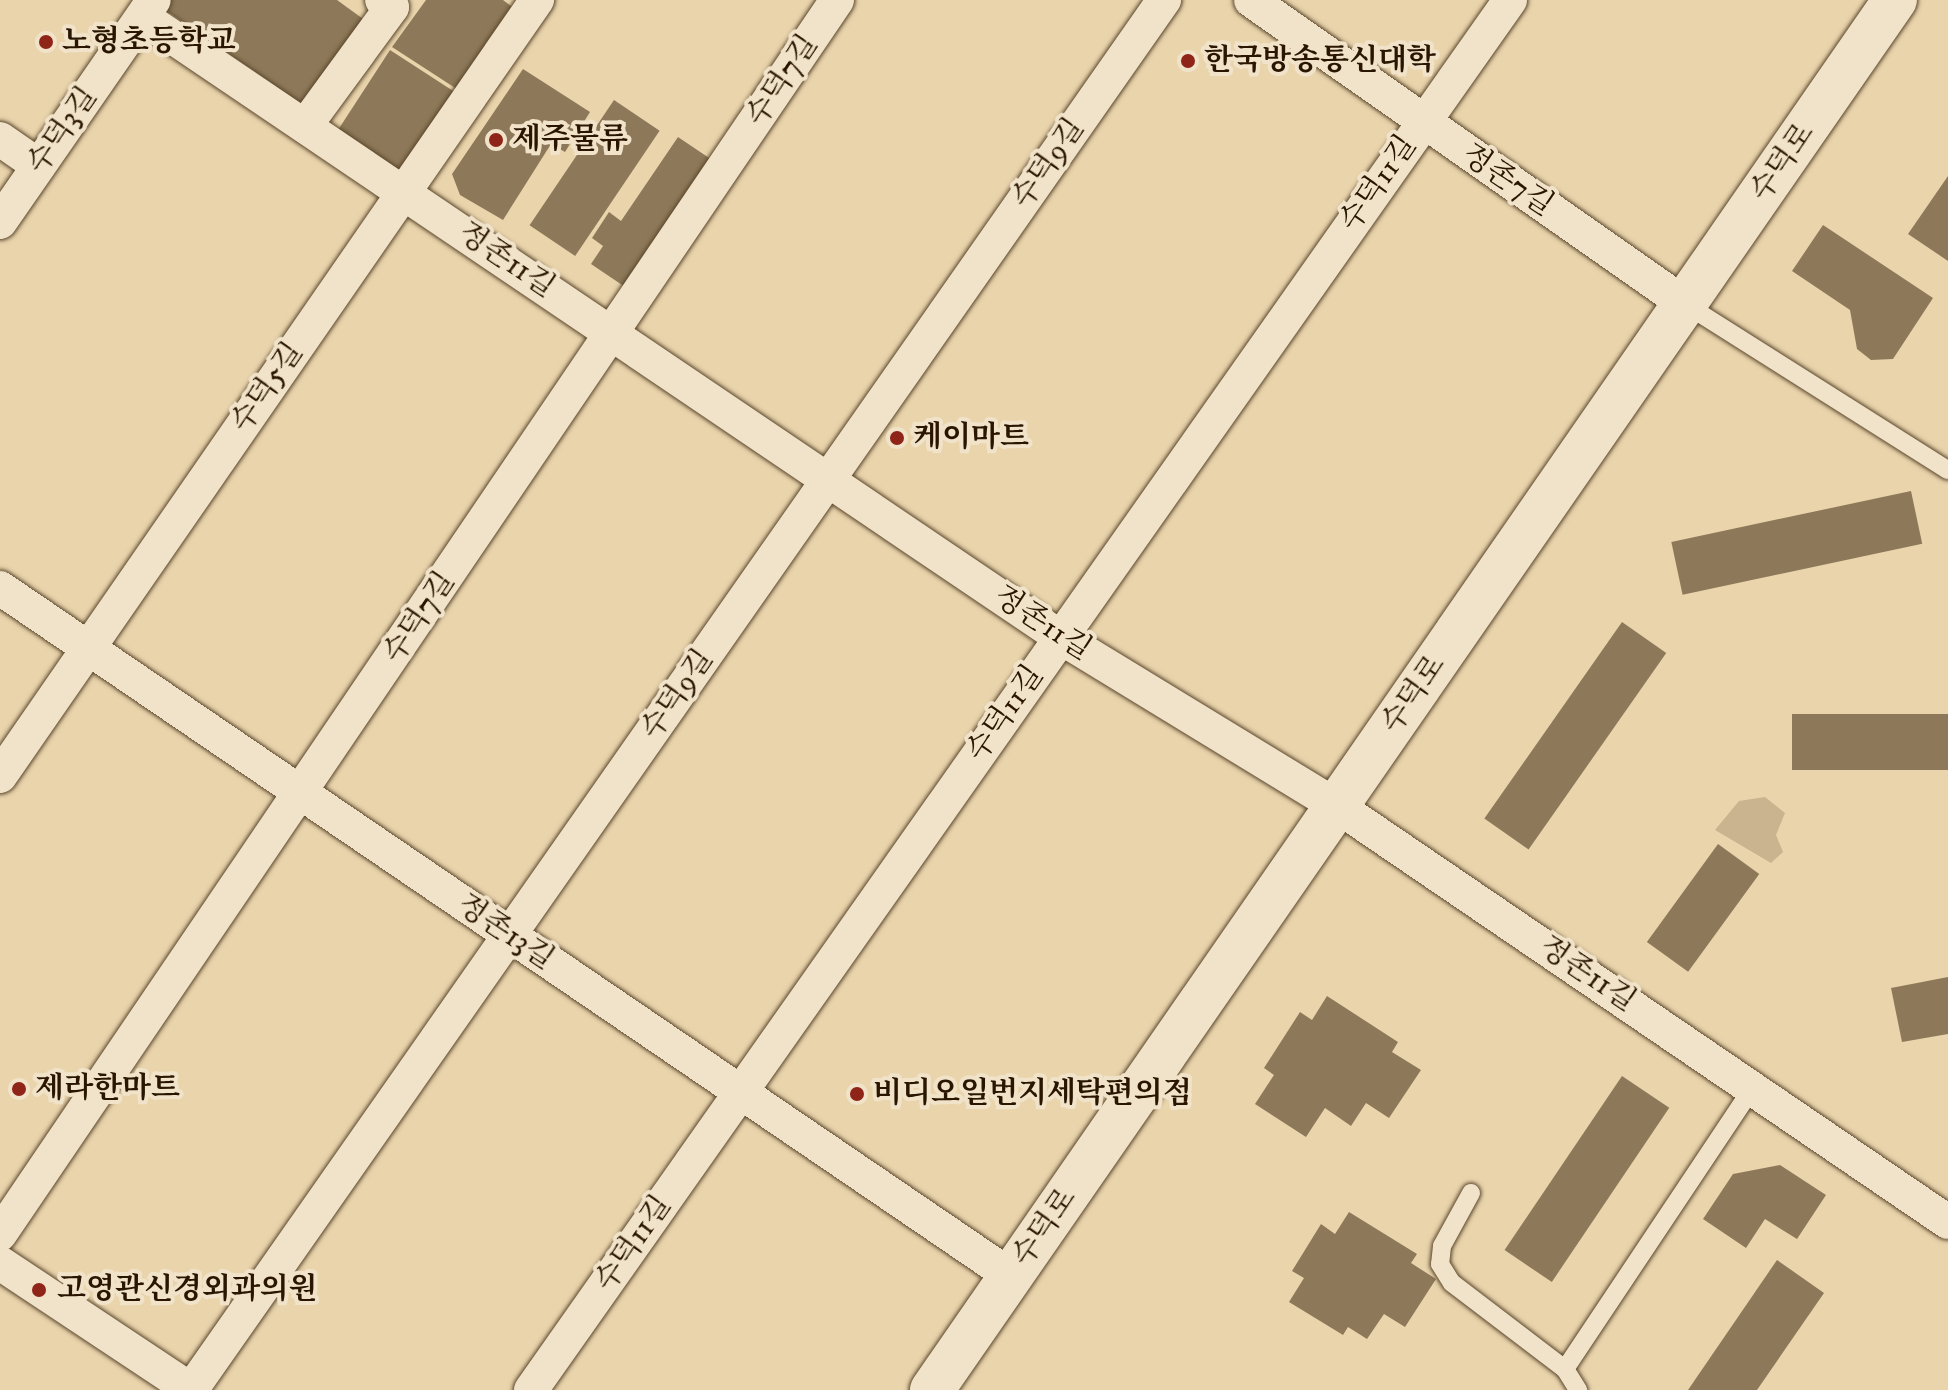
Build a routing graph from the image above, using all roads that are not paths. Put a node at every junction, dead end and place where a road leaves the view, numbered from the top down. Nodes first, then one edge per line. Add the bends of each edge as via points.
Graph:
1 (382, 0) edge
2 (537, 0) edge
3 (837, 0) edge
4 (1164, 0) edge
5 (1251, 0) edge
6 (1510, 0) edge
7 (1895, 0) edge
8 (148, 8) edge
9 (1422, 123) junction
10 (305, 126) junction
11 (0, 139) edge
12 (39, 166) junction
13 (404, 192) junction
14 (0, 222) edge
15 (1685, 304) junction
16 (614, 334) junction
17 (1948, 470) edge
18 (828, 480) junction
19 (0, 588) edge
20 (1060, 637) junction
21 (88, 648) junction
22 (0, 776) edge
23 (301, 793) junction
24 (1337, 806) junction
25 (509, 936) junction
26 (1753, 1087) junction
27 (740, 1094) junction
28 (1471, 1193) dead end
29 (1948, 1222) edge
30 (0, 1234) edge
31 (0, 1263) edge
32 (1011, 1276) junction
33 (1565, 1369) junction
34 (191, 1390) edge
35 (531, 1390) edge
36 (932, 1390) edge
37 (1578, 1390) edge

1 - 10 street via 392,7
2 - 13 street, 수덕5길
3 - 16 street, 수덕7길
4 - 18 street, 수덕9길
5 - 9 street, 정존7길
6 - 9 street, 수덕11길
7 - 15 main road, 수덕로
8 - 10 street, 정존11길
8 - 12 street, 수덕3길
9 - 15 street, 정존7길
9 - 20 street, 수덕11길
10 - 13 street, 정존11길
11 - 12 street
12 - 14 street, 수덕3길
13 - 16 street, 정존11길
13 - 21 street, 수덕5길
15 - 17 lane
15 - 24 main road, 수덕로
16 - 18 street, 정존11길
16 - 23 street, 수덕7길
18 - 20 street, 정존11길
18 - 25 street, 수덕9길
19 - 21 street, 정존13길
20 - 24 street, 정존11길
20 - 27 street, 수덕11길
21 - 22 street, 수덕5길
21 - 23 street, 정존13길
23 - 25 street, 정존13길
23 - 30 street, 수덕7길
24 - 26 street, 정존11길
24 - 32 main road, 수덕로
25 - 27 street, 정존13길
25 - 34 street, 수덕9길
26 - 29 street, 정존11길
26 - 33 lane
27 - 32 street, 정존13길
27 - 35 street, 수덕11길
28 - 33 lane via 1442,1246 1440,1264 1452,1283
31 - 34 street
32 - 36 main road, 수덕로
33 - 37 lane

